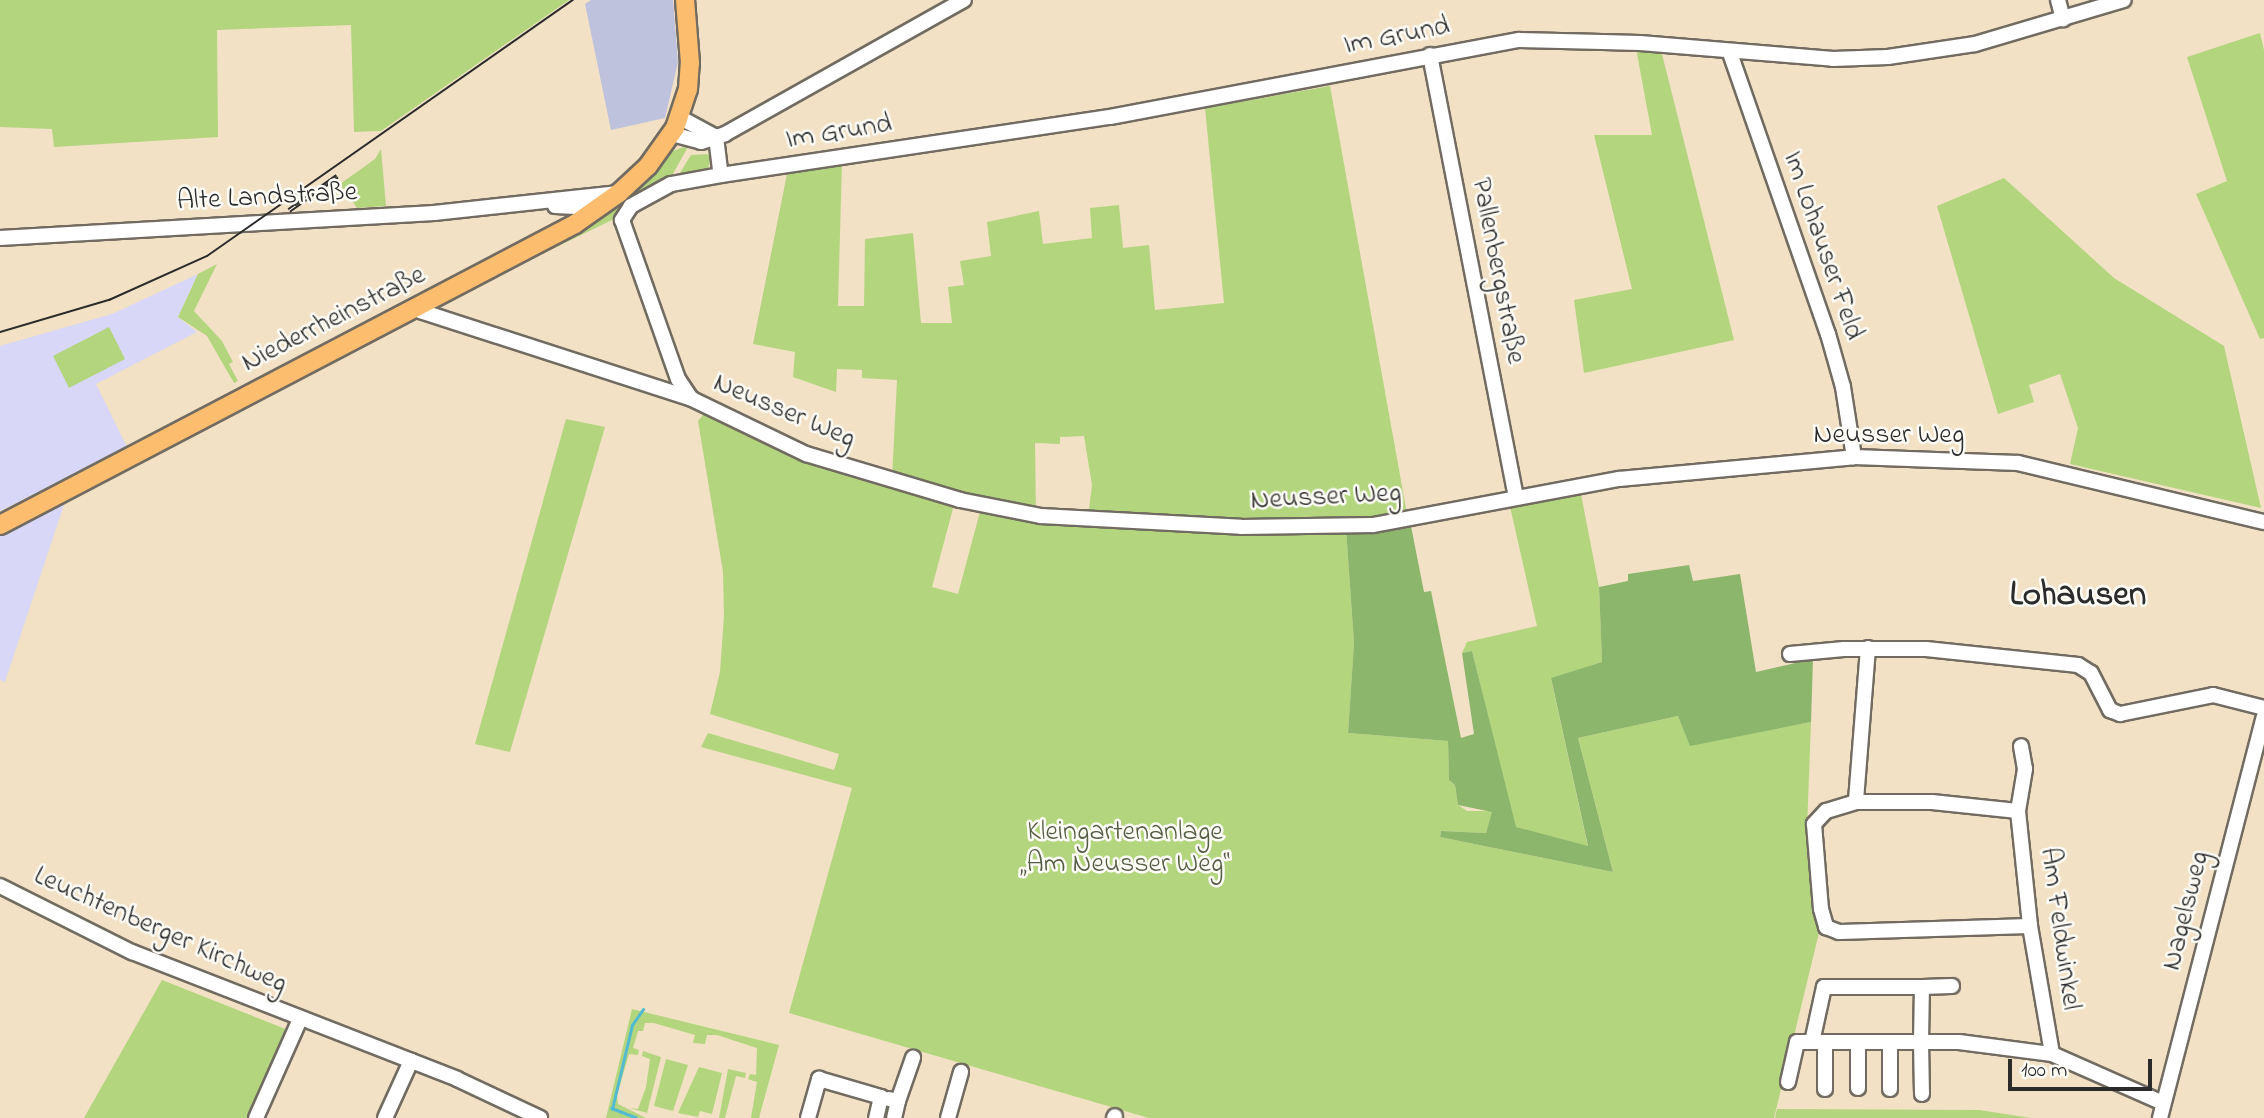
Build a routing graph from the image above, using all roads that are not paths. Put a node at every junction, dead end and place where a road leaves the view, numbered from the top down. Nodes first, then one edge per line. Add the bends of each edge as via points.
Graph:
1 (685, 0) edge
2 (964, 0) edge
3 (2058, 0) edge
4 (2124, 0) edge
5 (2063, 19) junction
6 (1730, 53) junction
7 (1430, 55) junction
8 (675, 126) junction
9 (716, 137) junction
10 (721, 175) junction
11 (619, 193) junction
12 (537, 201) junction
13 (552, 206) junction
14 (597, 208) junction
15 (560, 232) junction
16 (0, 238) edge
17 (414, 309) junction
18 (692, 399) junction
19 (1854, 457) junction
20 (1516, 496) junction
21 (2264, 522) edge
22 (0, 525) edge
23 (1868, 648) junction
24 (1790, 654) dead end
25 (2264, 708) edge
26 (2264, 718) edge
27 (2021, 746) dead end
28 (1856, 802) junction
29 (2018, 811) junction
30 (0, 886) edge
31 (2030, 926) junction
32 (1922, 986) junction
33 (1952, 986) dead end
34 (300, 1019) junction
35 (1819, 1042) junction
36 (1858, 1042) junction
37 (1921, 1042) junction
38 (1890, 1043) junction
39 (2052, 1054) junction
40 (913, 1058) dead end
41 (411, 1062) junction
42 (961, 1072) dead end
43 (1788, 1082) dead end
44 (1858, 1088) dead end
45 (1825, 1089) dead end
46 (1890, 1089) dead end
47 (1922, 1094) dead end
48 (881, 1097) junction
49 (898, 1101) junction
50 (2163, 1103) junction
51 (256, 1118) edge
52 (385, 1118) edge
53 (540, 1118) edge
54 (808, 1118) edge
55 (876, 1118) edge
56 (894, 1118) edge
57 (948, 1118) edge
58 (2160, 1118) edge

1 - 8 main road via 690,63
2 - 9 street
3 - 5 street
4 - 5 street, Im Grund
5 - 6 street, Im Grund via 1975,44 1888,57
6 - 7 street, Im Grund via 1640,43 1519,40
6 - 19 street, Im Lohauser Feld via 1828,334
7 - 10 street, Im Grund via 1110,117
7 - 20 street, Pallenbergstraße
8 - 9 street via 701,142
8 - 11 main road, Niederrheinstraße via 648,166
9 - 10 street
10 - 18 street via 671,184 631,206 622,220 678,379
11 - 12 street, Alte Landstraße
11 - 14 main road, Niederrheinstraße
12 - 13 street, Alte Landstraße
12 - 16 street, Alte Landstraße via 434,213
13 - 14 street, Alte Landstraße
13 - 15 street
14 - 15 main road, Niederrheinstraße
15 - 17 main road, Niederrheinstraße
17 - 18 street, Neusser Weg
17 - 22 main road, Niederrheinstraße
18 - 20 street, Neusser Weg via 806,454 960,500 1041,516 1241,527 1373,525
19 - 20 street, Neusser Weg via 1619,479
19 - 21 street, Neusser Weg via 2018,463
23 - 24 street
23 - 25 street via 1940,650 2078,665 2091,673 2110,710 2120,714 2213,695
23 - 28 street
26 - 50 street, Nagelsweg
27 - 29 street, Am Feldwinkel via 2025,769
28 - 29 street, Am Feldwinkel via 1932,802
28 - 31 street, Am Feldwinkel via 1826,811 1814,824 1826,927 1839,932
29 - 31 street, Am Feldwinkel
30 - 34 street, Leuchtenberger Kirchweg via 132,953
31 - 39 street, Am Feldwinkel
32 - 33 street
32 - 35 street via 1824,987
32 - 37 street
34 - 41 street, Leuchtenberger Kirchweg
34 - 51 street, Leuchtenberger Kirchweg
35 - 36 street
35 - 43 street via 1797,1042
35 - 45 street
36 - 38 street
36 - 44 street
37 - 38 street
37 - 39 street via 1982,1043
37 - 47 street
38 - 46 street
39 - 50 street
40 - 49 street
41 - 52 street
41 - 53 street, Leuchtenberger Kirchweg
42 - 57 street
48 - 49 street
48 - 54 street via 819,1079
48 - 55 street
49 - 56 street
50 - 58 street, Nagelsweg

